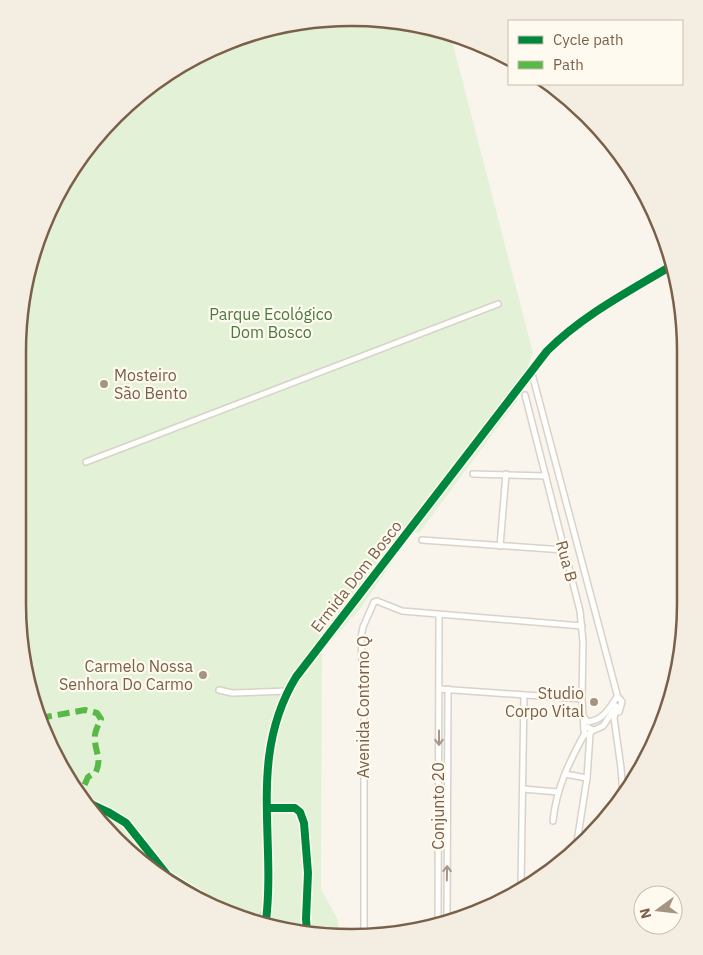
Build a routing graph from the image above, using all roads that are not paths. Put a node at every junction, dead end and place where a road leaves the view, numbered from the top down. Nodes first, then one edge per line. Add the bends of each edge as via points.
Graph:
1 (666, 269) edge
2 (498, 304) dead end
3 (531, 370) junction
4 (525, 394) dead end
5 (86, 462) dead end
6 (473, 474) dead end
7 (506, 474) junction
8 (546, 476) junction
9 (422, 540) dead end
10 (500, 546) junction
11 (564, 550) junction
12 (439, 616) junction
13 (582, 626) junction
14 (439, 689) junction
15 (448, 689) junction
16 (219, 690) dead end
17 (288, 691) junction
18 (524, 695) junction
19 (582, 698) junction
20 (616, 706) junction
21 (583, 716) junction
22 (591, 722) junction
23 (588, 731) junction
24 (565, 774) junction
25 (587, 778) junction
26 (622, 784) edge
27 (523, 789) junction
28 (558, 792) junction
29 (553, 821) dead end
30 (578, 836) edge
31 (521, 881) edge
32 (439, 884) junction
33 (447, 893) junction
34 (438, 905) junction
35 (447, 913) joint
36 (265, 917) edge
37 (438, 917) edge
38 (364, 928) edge

1 - 3 street, Ermida Dom Bosco via 583,320 553,345
2 - 5 street
3 - 17 street, Ermida Dom Bosco via 306,663
3 - 20 street via 618,698 622,700
4 - 8 street, Rua B
6 - 7 street
7 - 8 street
7 - 10 street
8 - 11 street, Rua B
9 - 10 street
10 - 11 street
11 - 13 street, Rua B
12 - 13 street, Avenida Contorno Q
12 - 14 street, Conjunto 20
12 - 38 street, Avenida Contorno Q via 402,612 375,601 361,633
13 - 19 street, Rua B
14 - 15 street
14 -> 32 street, Conjunto 20
15 - 18 street
33 -> 15 street, Conjunto 20
16 - 17 street via 232,693
17 - 36 street, Ermida Dom Bosco via 272,734 266,780 268,908
18 - 19 street
18 - 27 street
19 - 21 street, Rua B
20 - 22 street
20 - 23 street via 603,726
20 - 26 street
21 - 22 street
21 - 23 street, Rua B
22 - 23 street
22 - 23 street
23 - 24 street
23 - 25 street
24 - 25 street
24 - 28 street
25 - 30 street
27 - 28 street
27 - 31 street
28 - 29 street
32 - 33 street via 442,896
32 - 34 street, Conjunto 20
33 - 35 street, Conjunto 20
34 - 35 street via 445,902
34 - 37 street, Conjunto 20

